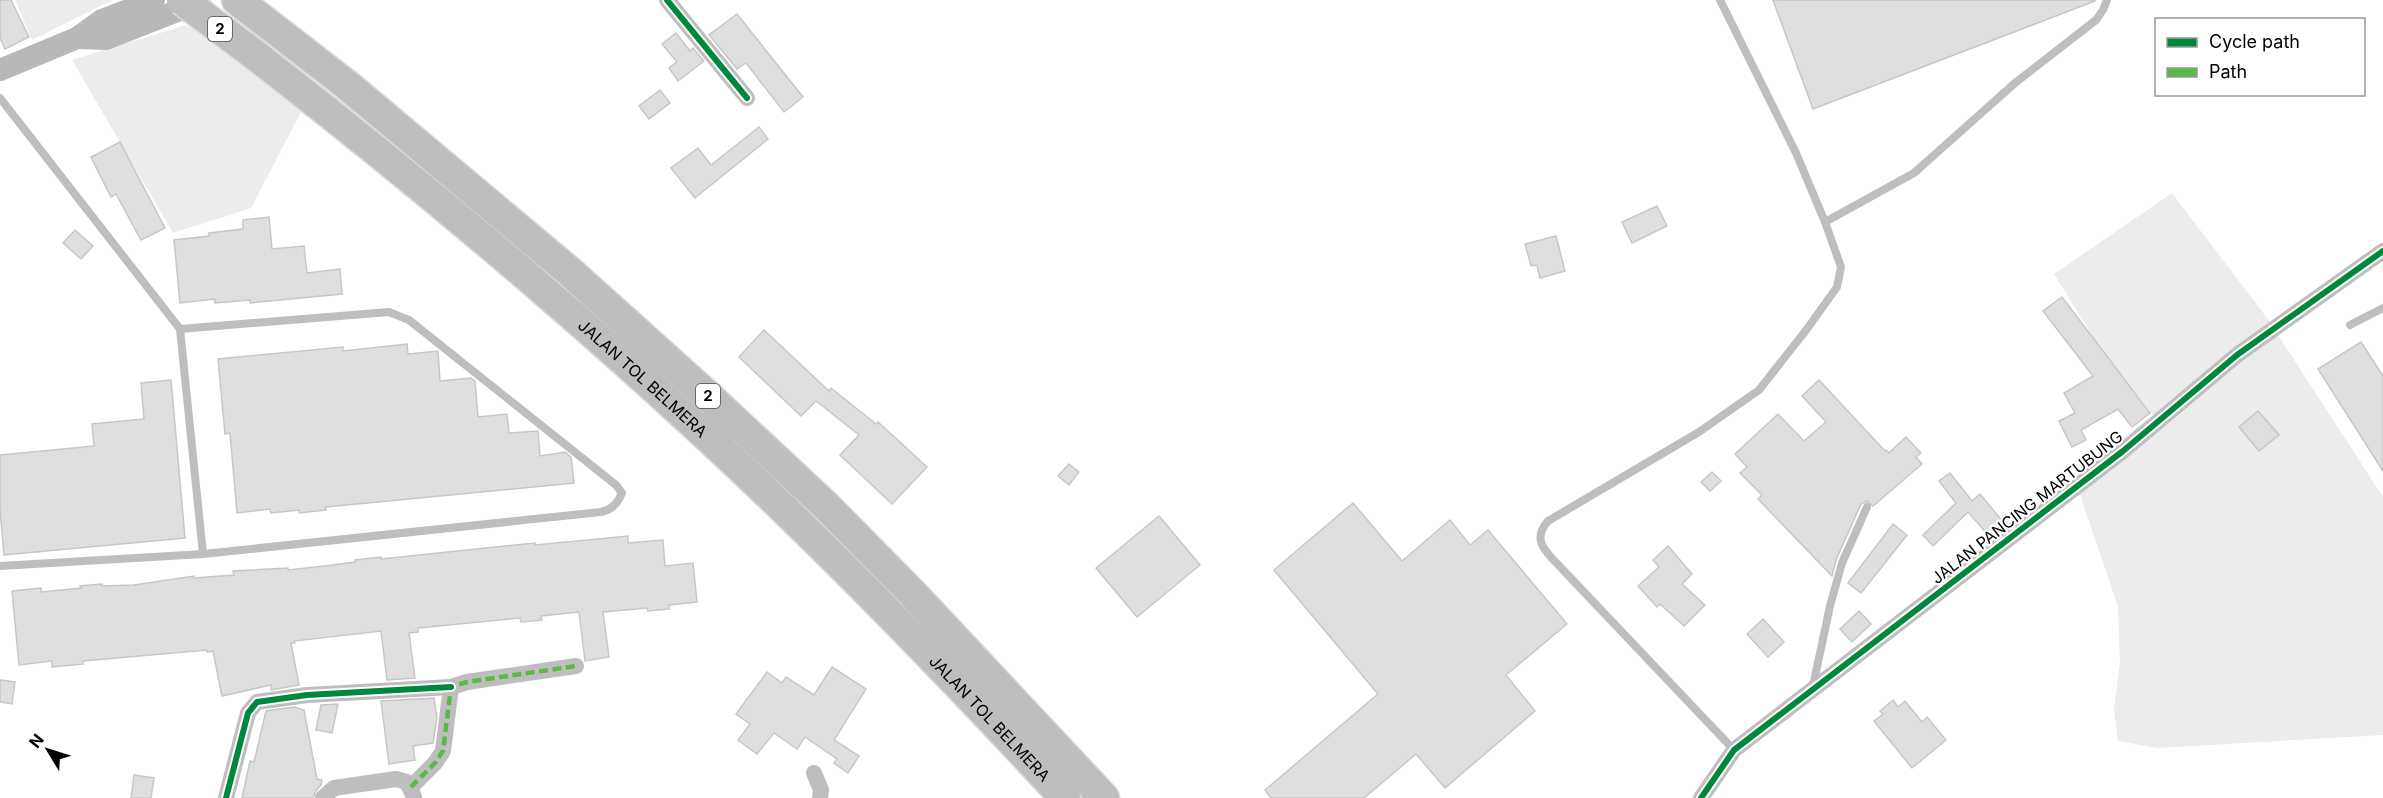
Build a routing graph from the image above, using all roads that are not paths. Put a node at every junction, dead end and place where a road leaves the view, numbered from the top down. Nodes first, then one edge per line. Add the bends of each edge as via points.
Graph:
1 (154, 0) edge
2 (182, 0) edge
3 (206, 0) edge
4 (237, 0) edge
5 (667, 0) edge
6 (1720, 0) edge
7 (2107, 0) edge
8 (77, 38) junction
9 (0, 70) edge
10 (0, 98) edge
11 (747, 98) dead end
12 (1825, 222) junction
13 (2383, 251) edge
14 (2383, 308) edge
15 (2350, 325) dead end
16 (180, 329) junction
17 (1867, 507) dead end
18 (203, 554) junction
19 (0, 566) edge
20 (576, 666) dead end
21 (451, 687) junction
22 (1813, 689) junction
23 (1734, 750) junction
24 (814, 773) dead end
25 (412, 792) edge
26 (226, 798) edge
27 (323, 798) edge
28 (820, 798) edge
29 (1065, 798) edge
30 (1104, 798) edge
31 (1701, 798) edge

1 - 8 main road via 102,20
2 - 29 highway, JALAN TOL BELMERA / 2, bridge via 345,125 673,406 840,564
3 - 8 main road via 106,39
4 - 30 highway, JALAN TOL BELMERA / 2 via 347,85 570,272 708,396 896,577
5 - 11 street
6 - 12 lane via 1796,153
7 - 12 lane via 2096,20 2015,83 1914,172
8 - 9 main road
10 - 16 lane
12 - 23 lane via 1841,267 1837,287 1759,390 1699,432 1548,521 1540,530 1539,538 1547,551
13 - 22 street, JALAN PANCING MARTUBUNG via 2236,355 2123,451
14 - 15 lane
16 - 18 lane
16 - 18 lane via 398,314 622,493 613,507 601,512
17 - 22 lane via 1842,563
18 - 19 lane
20 - 21 street
21 - 25 street via 443,751
21 - 26 street via 307,695 257,702 248,713
22 - 23 street, JALAN PANCING MARTUBUNG
23 - 31 street, JALAN PANCING MARTUBUNG
24 - 28 street
25 - 27 street via 403,780 334,788

